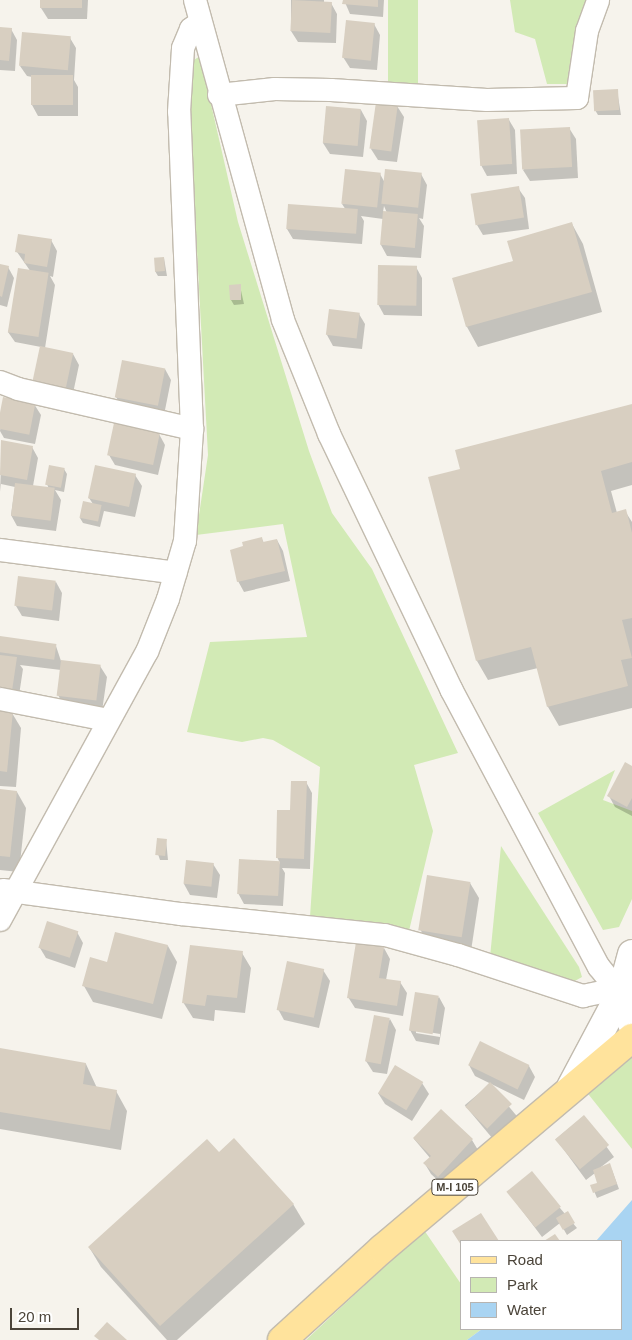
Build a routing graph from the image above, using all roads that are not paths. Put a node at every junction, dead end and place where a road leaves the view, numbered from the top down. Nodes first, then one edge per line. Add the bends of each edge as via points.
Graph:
1 (195, 0) edge
2 (598, 0) edge
3 (199, 23) junction
4 (219, 95) junction
5 (0, 382) edge
6 (192, 429) junction
7 (0, 550) edge
8 (176, 573) junction
9 (0, 699) edge
10 (108, 720) junction
11 (8, 890) edge
12 (0, 920) edge
13 (632, 954) edge
14 (620, 990) junction
15 (632, 1024) edge
16 (632, 1038) edge
17 (568, 1091) junction
18 (282, 1340) edge

1 - 3 street
2 - 4 street via 587,31 577,98 487,100 331,90
3 - 4 street
3 - 6 street via 191,29 183,48 179,112
4 - 14 street via 283,320 329,434 451,689 588,948
5 - 6 street via 18,390
6 - 8 street via 185,541
7 - 8 street
8 - 10 street via 146,652
9 - 10 street
10 - 11 street
11 - 12 street
11 - 14 street via 181,914 385,935 458,954 583,996
13 - 14 street
14 - 15 street
14 - 17 street
16 - 17 main road, M-I 105
17 - 18 main road, M-I 105

